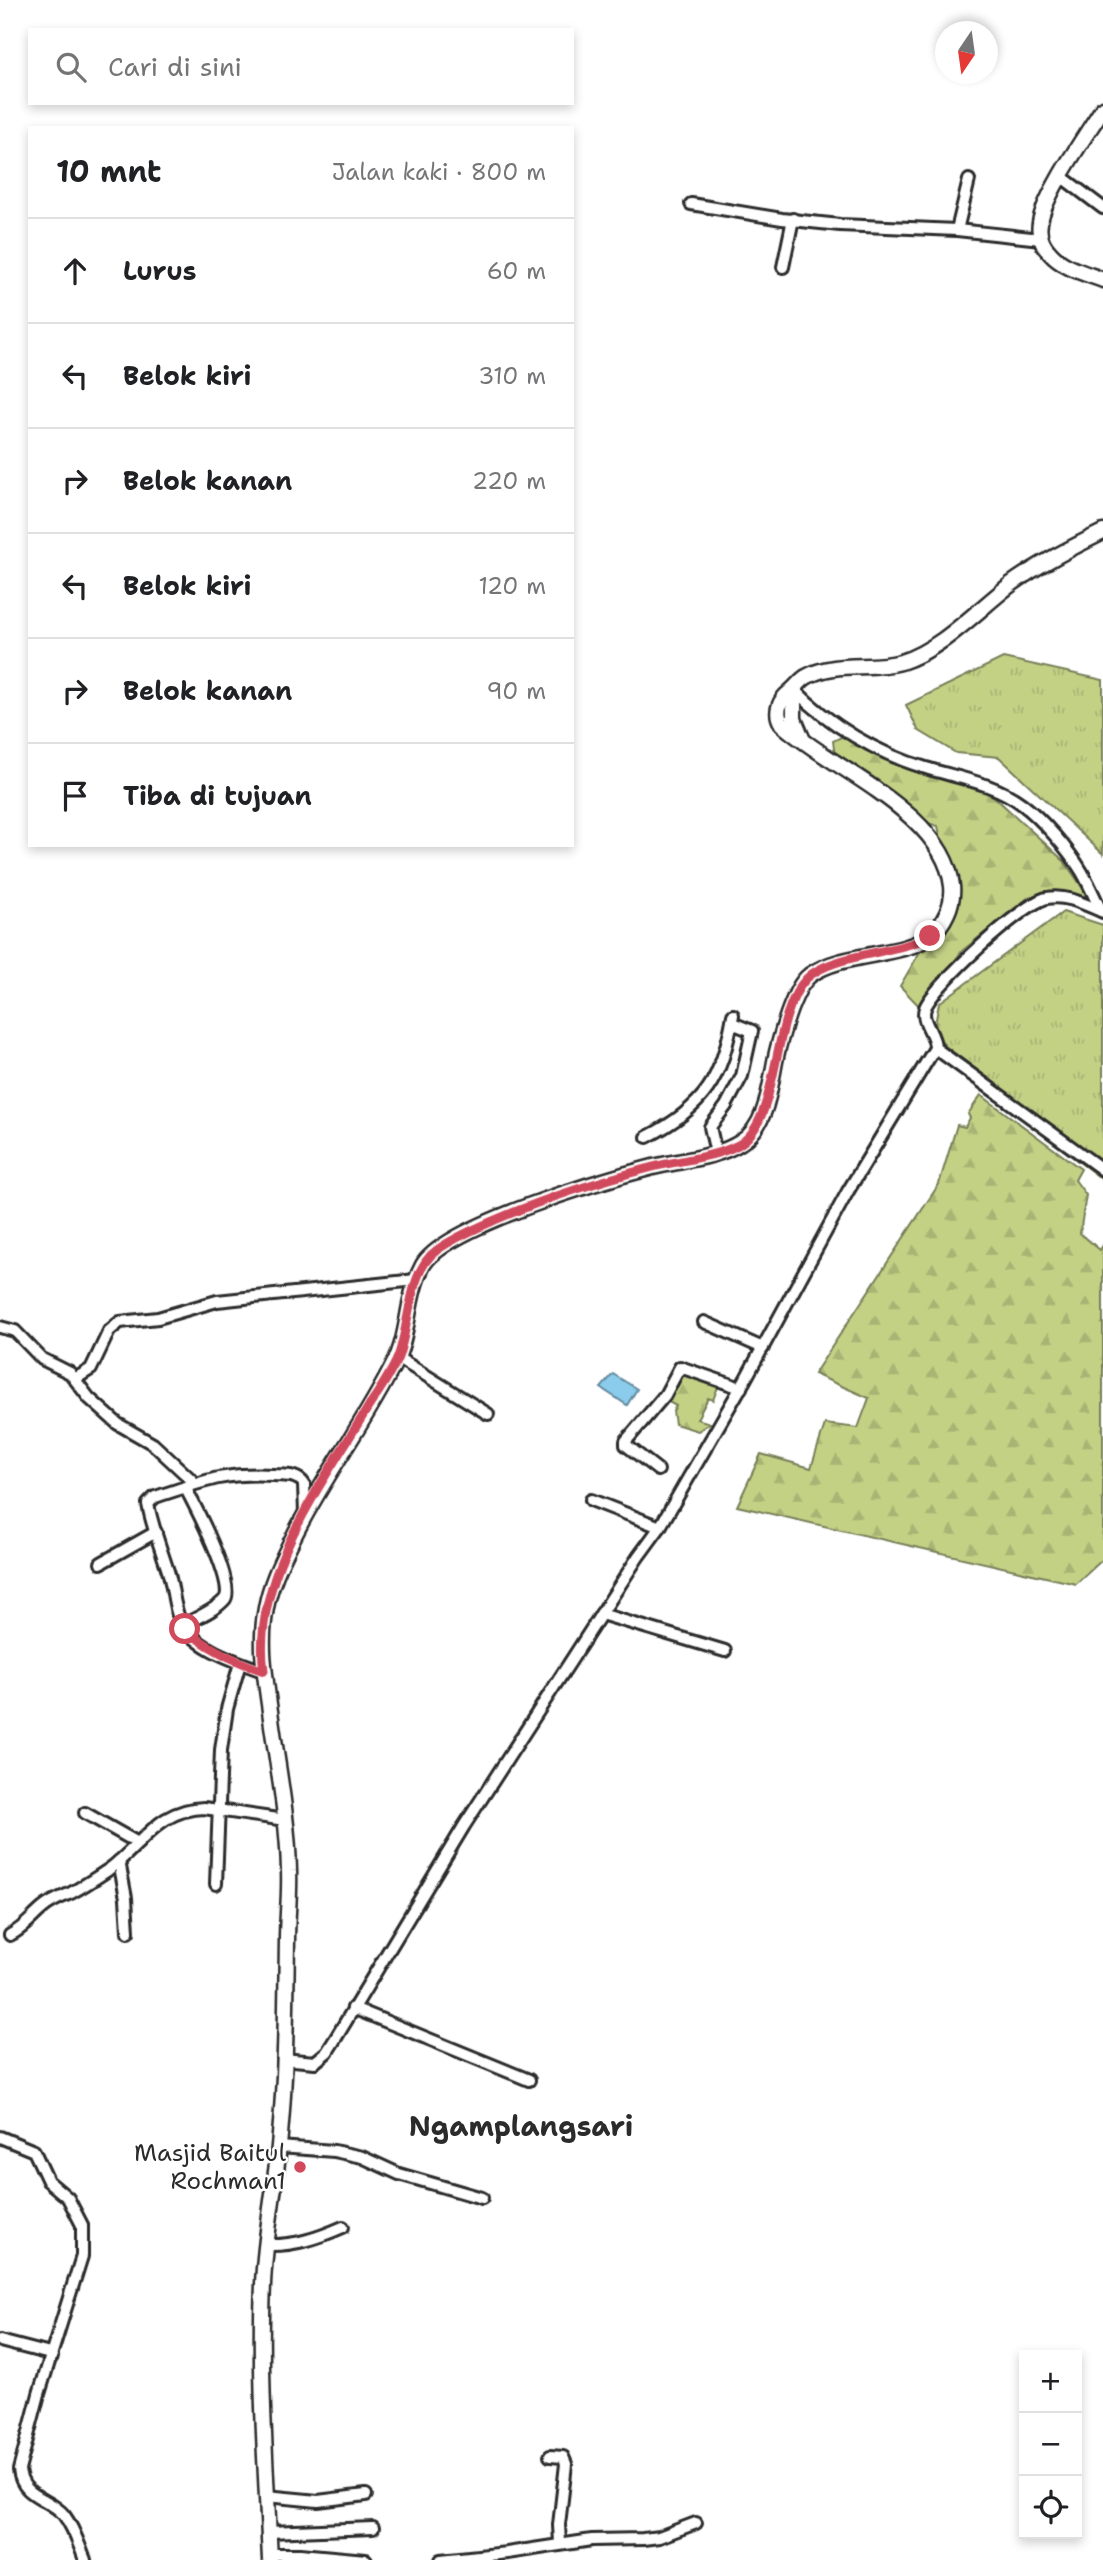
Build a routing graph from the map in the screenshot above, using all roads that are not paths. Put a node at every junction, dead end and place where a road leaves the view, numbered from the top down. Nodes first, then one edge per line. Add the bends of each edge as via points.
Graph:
1 (1103, 108) edge
2 (1062, 177) junction
3 (969, 180) dead end
4 (691, 204) dead end
5 (1103, 208) edge
6 (793, 219) junction
7 (957, 230) junction
8 (1041, 239) junction
9 (783, 267) dead end
10 (1103, 280) edge
11 (1103, 532) edge
12 (794, 689) junction
13 (1102, 911) edge
14 (936, 1048) junction
15 (647, 1137) dead end
16 (716, 1153) junction
17 (1103, 1170) edge
18 (416, 1280) junction
19 (704, 1322) dead end
20 (0, 1327) edge
21 (763, 1348) junction
22 (397, 1358) junction
23 (75, 1379) junction
24 (740, 1388) junction
25 (488, 1414) dead end
26 (657, 1471) dead end
27 (190, 1485) junction
28 (591, 1500) dead end
29 (304, 1515) junction
30 (660, 1527) junction
31 (156, 1532) junction
32 (101, 1563) dead end
33 (601, 1614) junction
34 (183, 1625) junction
35 (725, 1651) dead end
36 (240, 1663) junction
37 (264, 1671) junction
38 (219, 1810) junction
39 (85, 1813) dead end
40 (285, 1819) junction
41 (138, 1843) junction
42 (120, 1861) junction
43 (216, 1884) dead end
44 (128, 1932) dead end
45 (10, 1935) dead end
46 (353, 2008) junction
47 (283, 2059) junction
48 (529, 2080) dead end
49 (0, 2137) edge
50 (279, 2147) junction
51 (482, 2199) dead end
52 (343, 2227) dead end
53 (267, 2245) junction
54 (0, 2342) edge
55 (50, 2357) junction
56 (550, 2456) dead end
57 (366, 2495) dead end
58 (266, 2496) junction
59 (696, 2524) dead end
60 (373, 2528) dead end
61 (269, 2532) junction
62 (560, 2543) junction
63 (270, 2557) edge
64 (85, 2560) edge
65 (366, 2560) edge
66 (440, 2560) edge

1 - 2 main road
2 - 5 street
2 - 8 main road via 1040,219
3 - 7 street
4 - 6 street
6 - 7 street
6 - 9 street
7 - 8 street
8 - 10 main road via 1056,260
11 - 12 main road via 1035,569 919,654 885,665 828,670 806,677
12 - 13 street via 832,722 881,750 992,788 1022,804 1082,872
12 - 16 main road via 794,719 803,740 874,789 938,845 950,872 953,895 946,915 930,936 916,944 832,965 804,981 784,1028 758,1123 738,1145
13 - 14 street via 1080,902 1045,898 998,928 925,1007 924,1018
14 - 17 street
14 - 21 street via 848,1191
15 - 16 street via 698,1103 728,1048 732,1019 752,1031 742,1076 710,1127
16 - 18 main road via 610,1179 503,1217 436,1250
18 - 22 main road
18 - 23 street via 217,1301 158,1318 120,1322 109,1331 91,1369
19 - 21 street
20 - 23 street via 15,1331 42,1359
21 - 24 street
22 - 25 street
22 - 29 main road
23 - 27 street via 118,1424 153,1444
24 - 26 street via 680,1367 666,1395 626,1441
24 - 30 street
27 - 29 street via 240,1474 297,1477 304,1484
27 - 31 street via 150,1500
27 - 34 street via 222,1566 227,1591 224,1600
28 - 30 street
29 - 37 main road via 266,1605 261,1643
30 - 33 street
31 - 32 street
31 - 34 street
33 - 35 street
33 - 46 street
34 - 36 street via 212,1649
36 - 37 street
36 - 38 street via 220,1750
37 - 40 main road
38 - 40 street
38 - 41 street via 193,1808 172,1814
38 - 43 street
39 - 41 street
40 - 47 main road via 289,1868
41 - 42 street
42 - 44 street
42 - 45 street via 50,1903
46 - 47 street via 319,2059 309,2063
46 - 48 street
47 - 50 main road
49 - 55 street via 34,2151 48,2181 68,2198 82,2225 82,2256
50 - 51 street via 362,2158
50 - 53 main road
52 - 53 street via 285,2246
53 - 58 main road via 262,2343
54 - 55 street
55 - 64 street via 19,2466 20,2478 32,2494 66,2518
56 - 62 street via 563,2457 566,2464
57 - 58 street via 318,2501
58 - 61 main road
59 - 62 street via 659,2537
60 - 61 street
61 - 63 main road
62 - 66 street
63 - 65 street via 300,2554

